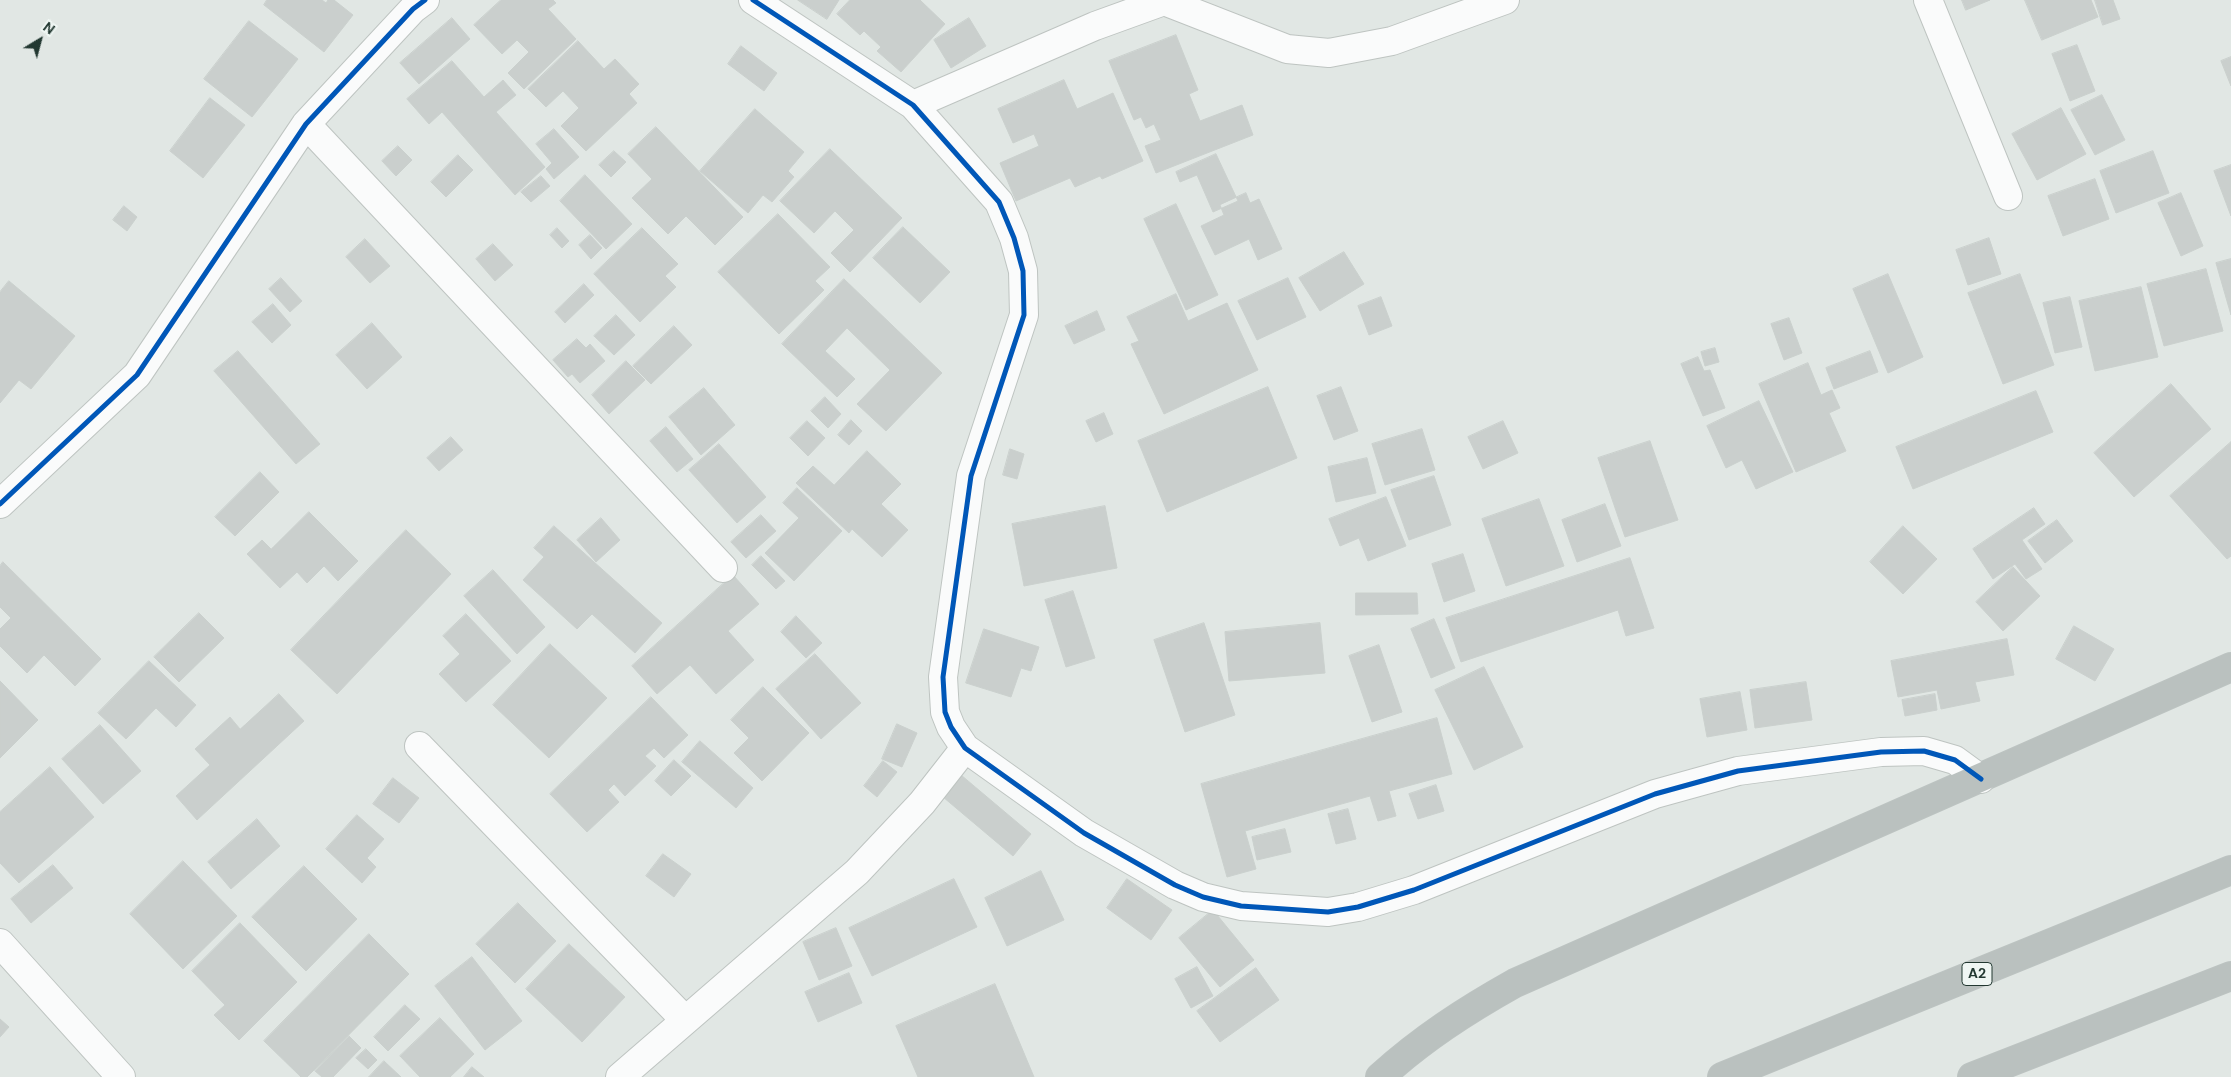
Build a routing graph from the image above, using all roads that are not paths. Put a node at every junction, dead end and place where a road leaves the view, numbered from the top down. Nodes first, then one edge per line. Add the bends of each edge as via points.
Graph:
1 (425, 0) edge
2 (753, 0) edge
3 (1164, 0) edge
4 (1505, 0) edge
5 (1928, 0) edge
6 (913, 105) junction
7 (306, 124) junction
8 (2008, 196) dead end
9 (0, 504) edge
10 (724, 568) dead end
11 (2231, 666) edge
12 (419, 746) dead end
13 (965, 748) junction
14 (1981, 778) junction
15 (2231, 870) edge
16 (0, 943) edge
17 (2231, 976) edge
18 (685, 1020) junction
19 (121, 1077) edge
20 (620, 1077) edge
21 (1380, 1077) edge
22 (1722, 1077) edge
23 (1972, 1077) edge

1 - 7 street
2 - 6 street
3 - 4 street via 1287,49 1329,53 1392,42
3 - 6 street via 1095,26
5 - 8 street
6 - 13 street via 999,202 1023,271 1024,315 971,476 943,677 945,712
7 - 9 street via 137,375
7 - 10 street
11 - 14 highway
12 - 18 street
13 - 14 street via 1084,834 1175,885 1241,906 1328,912 1358,907 1414,890 1655,794 1738,771 1881,752 1924,752 1955,760
13 - 18 street via 922,803 857,872
14 - 21 highway via 1515,983 1460,1014 1407,1052
15 - 22 highway, A2
16 - 19 street
17 - 23 highway
18 - 20 street

